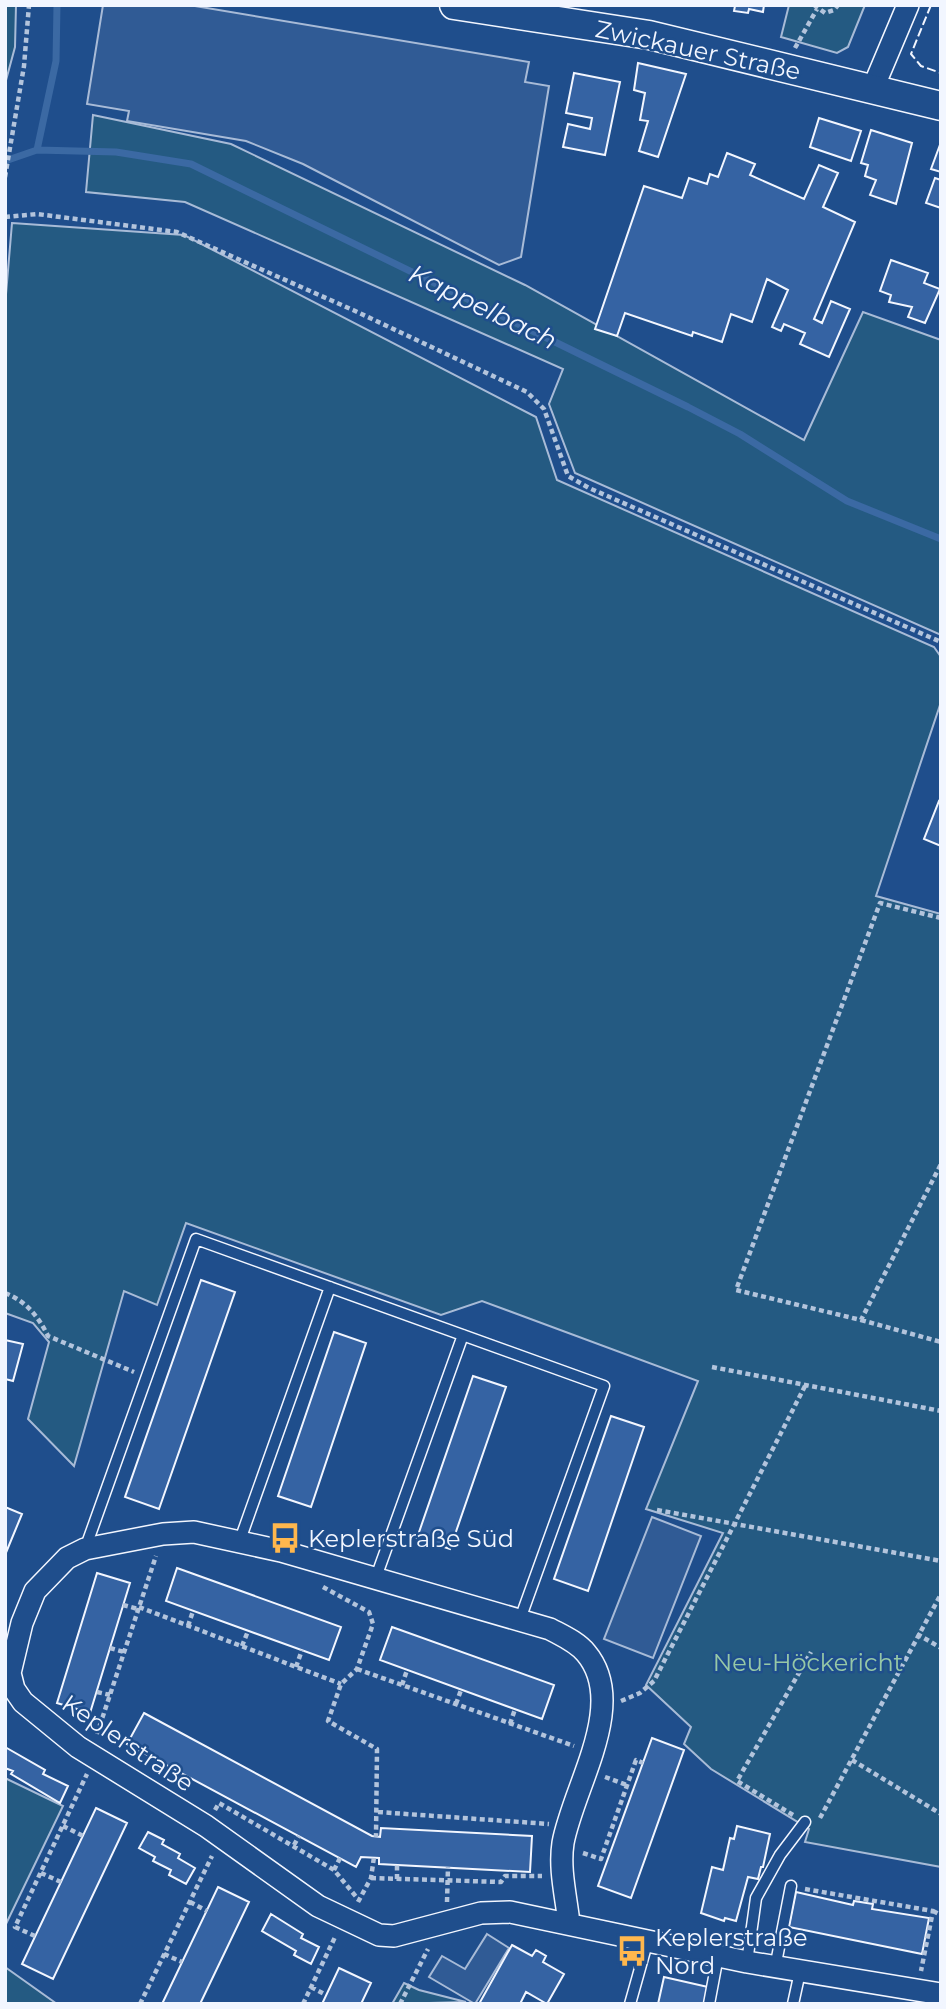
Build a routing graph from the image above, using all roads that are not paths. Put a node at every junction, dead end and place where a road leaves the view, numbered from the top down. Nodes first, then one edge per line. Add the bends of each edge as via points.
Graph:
1 (454, 5) edge
2 (908, 5) edge
3 (498, 9) edge
4 (873, 88) junction
5 (941, 106) edge
6 (330, 1287) junction
7 (463, 1335) junction
8 (240, 1540) junction
9 (85, 1549) junction
10 (375, 1580) junction
11 (519, 1622) junction
12 (805, 1822) road end
13 (791, 1886) road end
14 (569, 1923) junction
15 (648, 1940) junction
16 (718, 1956) junction
17 (747, 1962) junction
18 (775, 1968) junction
19 (800, 1972) junction
20 (941, 1994) edge
21 (630, 2004) edge
22 (709, 2004) edge
23 (793, 2004) edge

1 - 3 main road, Zwickauer Straße
2 - 4 street
3 - 4 main road, Zwickauer Straße via 649,35
4 - 5 main road, Zwickauer Straße
6 - 7 lane
6 - 8 lane
6 - 9 lane via 196,1239
7 - 10 lane
7 - 11 lane via 604,1386
8 - 9 street, Keplerstraße via 194,1532
8 - 10 street, Keplerstraße
9 - 14 street, Keplerstraße via 67,1558 35,1591 22,1623 10,1673 23,1702 93,1756 351,1923 379,1935 394,1936 481,1913
10 - 11 street, Keplerstraße
11 - 14 street, Keplerstraße via 550,1629 586,1653 599,1679 604,1708 565,1835 562,1876
12 - 17 lane via 780,1854 756,1898
13 - 18 lane
14 - 15 street, Keplerstraße
15 - 16 street, Keplerstraße
15 - 21 lane
16 - 17 street, Keplerstraße
16 - 22 lane
17 - 18 street, Keplerstraße
18 - 19 street, Keplerstraße
19 - 20 street, Keplerstraße
19 - 23 lane

